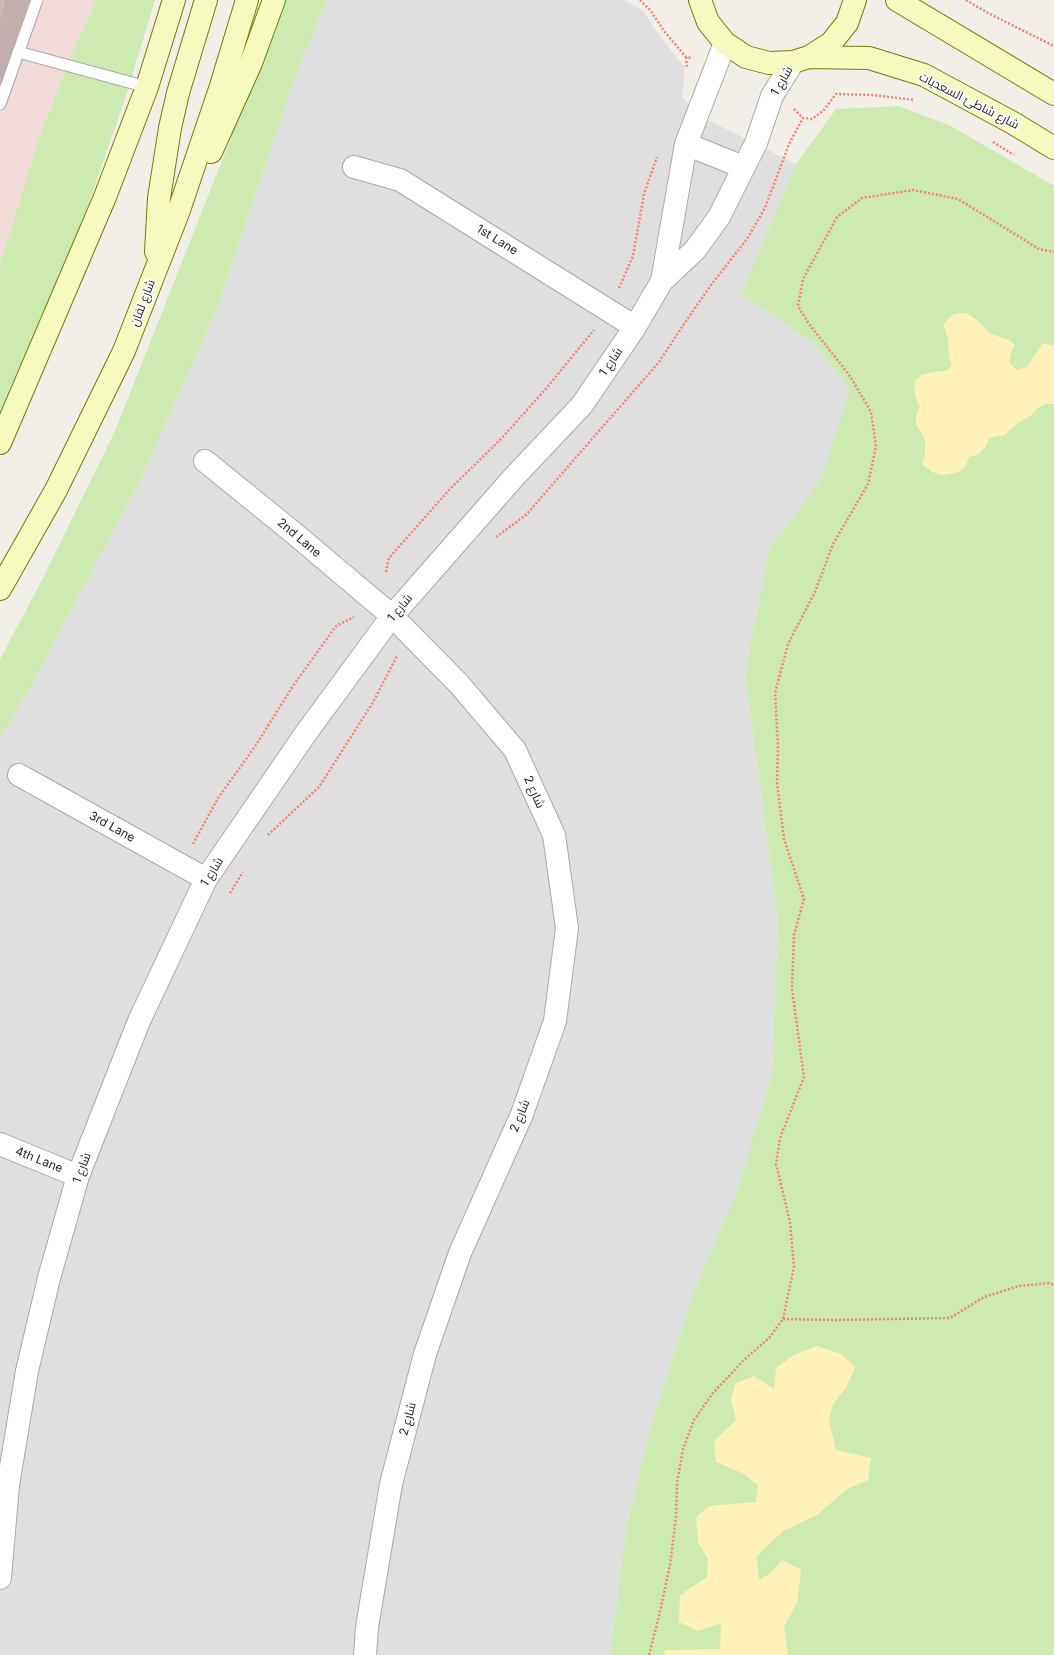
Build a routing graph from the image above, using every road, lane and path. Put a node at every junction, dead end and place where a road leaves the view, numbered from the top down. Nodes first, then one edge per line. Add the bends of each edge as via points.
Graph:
1 (37, 0) edge
2 (174, 0) edge
3 (206, 0) edge
4 (247, 0) edge
5 (274, 0) edge
6 (640, 0) edge
7 (700, 0) edge
8 (855, 0) edge
9 (897, 0) edge
10 (966, 0) edge
11 (725, 44) junction
12 (1054, 46) edge
13 (18, 52) junction
14 (686, 57) junction
15 (696, 58) dead end
16 (801, 59) junction
17 (687, 73) dead end
18 (147, 87) junction
19 (1054, 94) edge
20 (919, 102) dead end
21 (0, 104) edge
22 (792, 107) dead end
23 (988, 138) dead end
24 (686, 144) junction
25 (1054, 148) edge
26 (657, 156) dead end
27 (1015, 156) dead end
28 (354, 167) dead end
29 (743, 167) junction
30 (178, 213) junction
31 (1054, 252) edge
32 (156, 269) junction
33 (662, 281) junction
34 (607, 309) junction
35 (635, 327) junction
36 (0, 443) edge
37 (205, 461) dead end
38 (386, 572) dead end
39 (0, 590) edge
40 (392, 616) junction
41 (355, 617) dead end
42 (398, 654) dead end
43 (19, 775) dead end
44 (265, 838) dead end
45 (181, 866) junction
46 (246, 869) dead end
47 (206, 879) junction
48 (230, 893) dead end
49 (0, 1144) edge
50 (78, 1176) junction
51 (1054, 1285) edge
52 (784, 1319) junction
53 (4, 1484) edge
54 (0, 1578) edge
55 (365, 1655) edge
56 (649, 1655) edge

1 - 13 lane
2 - 18 street
3 - 32 street via 170,128 159,198
4 - 30 street, شارع لفان
5 - 30 street via 229,114
6 - 14 path
7 - 11 street via 708,22
8 - 16 street via 847,23 831,43
9 - 19 street
10 - 12 path
11 - 16 street, شارع شاطئ السعديات via 746,56 769,62
11 - 24 street, شارع 1
13 - 18 lane
13 - 21 lane
14 - 15 path
14 - 17 path
16 - 25 street, شارع شاطئ السعديات via 869,58 924,76 1013,123
16 - 29 street, شارع 1 via 772,96 756,143
18 - 36 street via 105,197
20 - 22 path via 874,94 836,94 823,111 812,119 803,118
23 - 27 path
24 - 29 street
24 - 33 street, شارع 1
26 - 34 path via 644,194 633,256
28 - 34 street, 1st Lane via 400,180
29 - 33 street, شارع 1 via 719,217 695,250
30 - 32 street, شارع لفان
31 - 52 path via 1039,248 958,199 912,190 862,198 837,217 803,279 798,306 850,376 872,412 876,446 868,484 832,544 815,592 788,644 775,693 777,783 784,839 804,899 794,935 792,989 804,1077 780,1138 776,1164 790,1222 794,1267
32 - 39 street, شارع لفان via 124,351 56,490
33 - 35 street, شارع 1
34 - 35 street, 1st Lane
34 - 38 path via 595,328 544,391 449,490 389,558
35 - 40 street, شارع 1 via 582,405 514,477
37 - 40 street, 2nd Lane
40 - 47 street, شارع 1 via 306,733
40 - 55 street, شارع 2 via 458,684 515,750 554,835 567,928 555,1021 522,1114 460,1253 425,1354 391,1484 367,1627
41 - 45 path via 336,626 293,686 254,748 218,798
42 - 44 path via 372,704 319,787
43 - 45 street, 3rd Lane
45 - 47 street, 3rd Lane
46 - 48 path
47 - 50 street, شارع 1 via 139,1021
49 - 50 street, 4th Lane
50 - 53 street, شارع 1 via 49,1278
51 - 52 path via 1049,1283 1019,1286 984,1297 950,1318
52 - 56 path via 769,1338 713,1393 694,1420 683,1449 677,1482 670,1565
53 - 54 street, شارع 1

